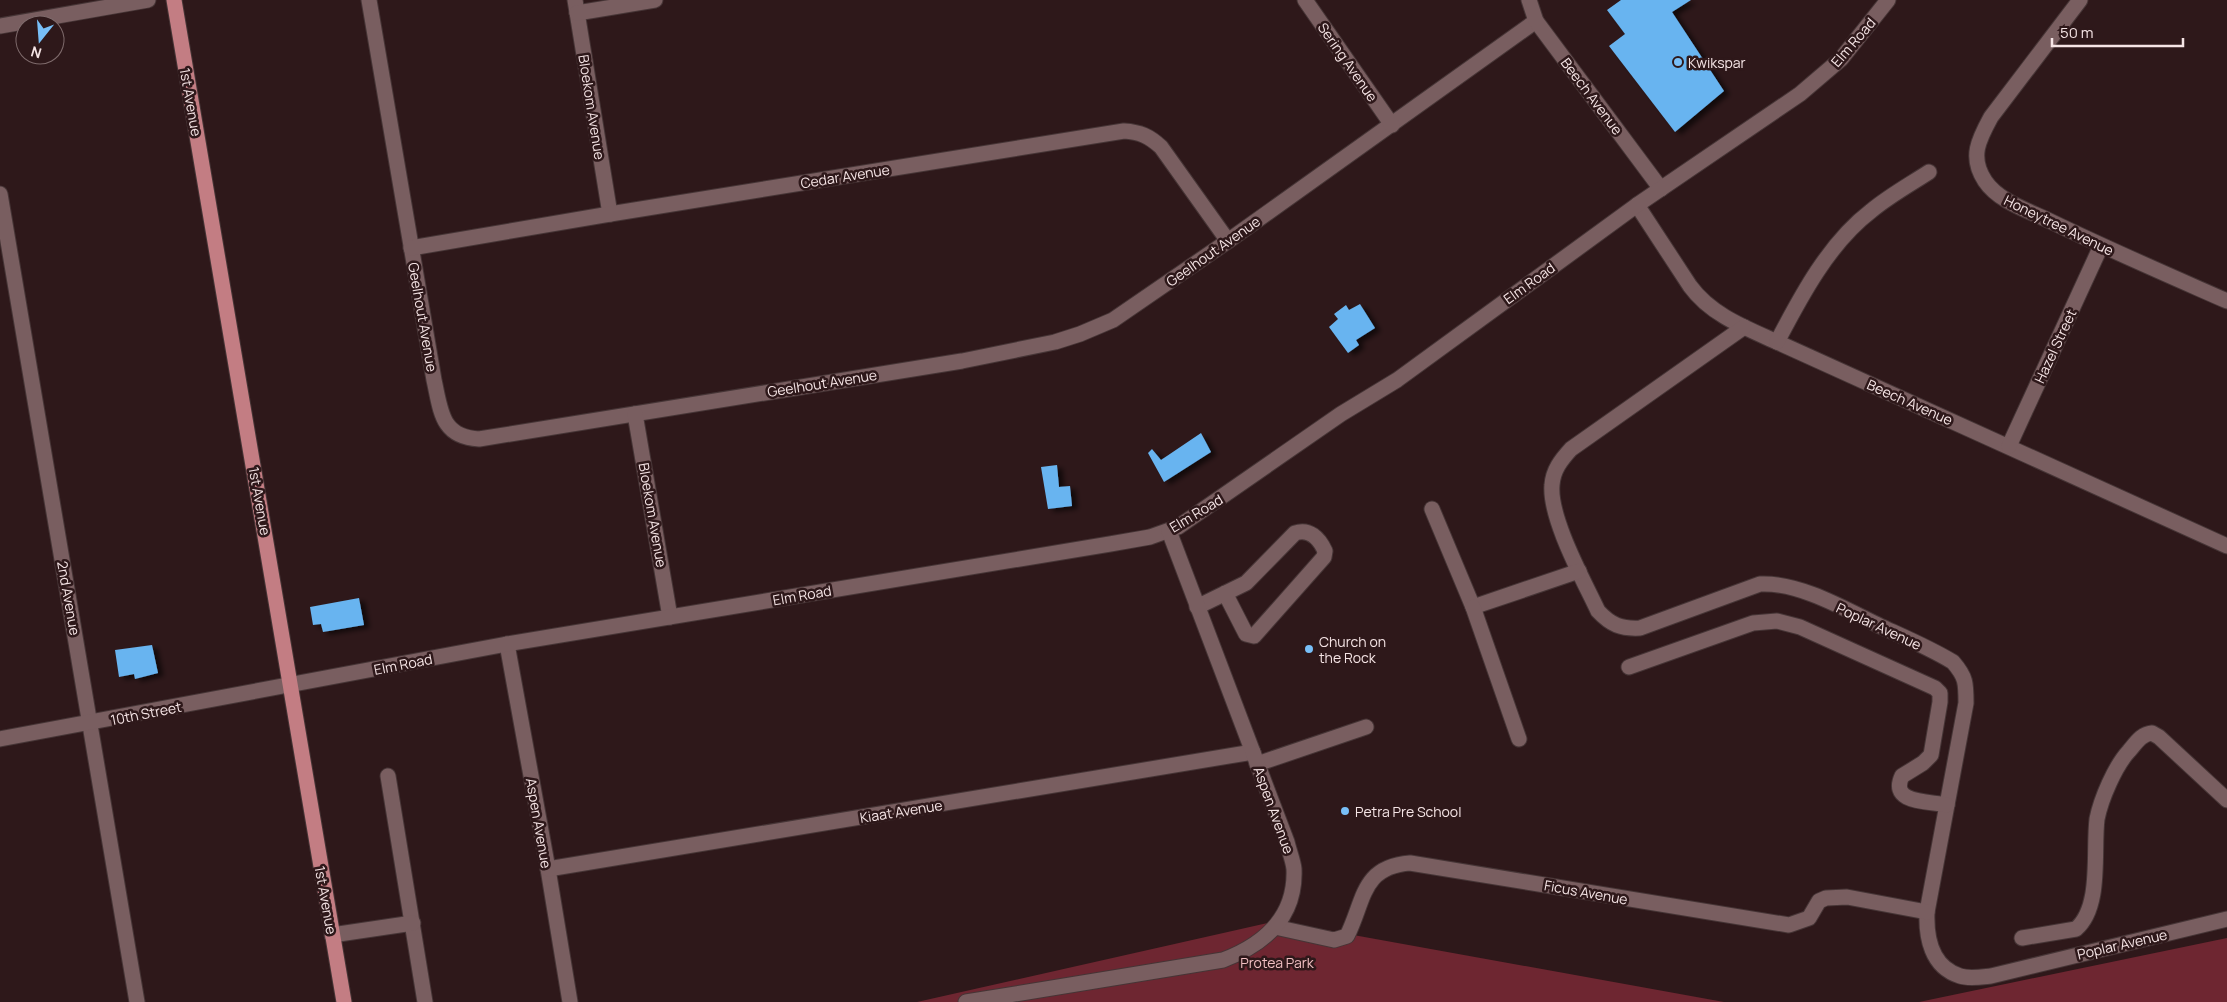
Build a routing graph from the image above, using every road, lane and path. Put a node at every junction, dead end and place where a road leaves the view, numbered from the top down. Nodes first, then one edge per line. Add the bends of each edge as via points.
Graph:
1 (148, 0) edge
2 (174, 0) edge
3 (369, 0) edge
4 (655, 0) edge
5 (1305, 0) edge
6 (1529, 0) edge
7 (1888, 0) edge
8 (2080, 0) edge
9 (576, 6) edge
10 (1536, 21) junction
11 (0, 26) edge
12 (1392, 125) junction
13 (1929, 172) dead end
14 (1661, 189) junction
15 (0, 194) edge
16 (1637, 205) junction
17 (610, 214) junction
18 (1228, 241) junction
19 (2101, 246) junction
20 (411, 248) junction
21 (2227, 301) edge
22 (1744, 327) junction
23 (1777, 342) junction
24 (635, 414) junction
25 (2009, 446) junction
26 (1432, 509) dead end
27 (1169, 531) junction
28 (2227, 546) edge
29 (1579, 571) junction
30 (1225, 593) junction
31 (1198, 607) junction
32 (1473, 607) junction
33 (670, 617) junction
34 (506, 644) junction
35 (1629, 668) dead end
36 (291, 684) junction
37 (90, 723) junction
38 (1366, 727) dead end
39 (0, 738) edge
40 (1519, 739) dead end
41 (1255, 758) junction
42 (388, 776) dead end
43 (2227, 800) edge
44 (1947, 805) junction
45 (548, 869) junction
46 (1927, 912) junction
47 (2227, 920) edge
48 (412, 924) junction
49 (1275, 927) junction
50 (332, 935) junction
51 (2022, 938) dead end
52 (137, 1002) edge
53 (344, 1002) edge
54 (426, 1002) edge
55 (570, 1002) edge
56 (966, 1002) edge

1 - 11 street
2 - 36 main road, 1st Avenue
3 - 20 street, Geelhout Avenue
4 - 9 street
5 - 12 street, Sering Avenue
6 - 10 street, Beech Avenue
7 - 14 street, Elm Road via 1841,59 1807,88
8 - 19 street, Honeytree Avenue via 1991,117 1979,138 1977,164 1994,192 2009,202
9 - 17 street, Bloekom Avenue
10 - 12 street, Geelhout Avenue
10 - 14 street, Beech Avenue
12 - 18 street, Geelhout Avenue
13 - 23 street via 1870,211 1843,237
14 - 16 street, Elm Road
15 - 37 street, 2nd Avenue
16 - 22 street, Beech Avenue via 1699,299
16 - 27 street, Elm Road via 1397,380 1340,414 1218,501
17 - 18 street, Cedar Avenue via 1124,130 1151,137 1161,147
17 - 20 street, Cedar Avenue
18 - 24 street, Geelhout Avenue via 1113,320 1054,342 962,362
19 - 21 street, Honeytree Avenue
19 - 25 street, Hazel Street
20 - 24 street, Geelhout Avenue via 434,380 444,421 453,431 460,436 480,439
22 - 23 street, Beech Avenue
22 - 29 street, Poplar Avenue via 1571,448 1560,461 1554,473 1552,496
23 - 25 street, Beech Avenue
24 - 33 street, Bloekom Avenue
25 - 28 street, Beech Avenue
26 - 32 street
27 - 31 street, Aspen Avenue
27 - 33 street, Elm Road via 1110,544
29 - 32 street
29 - 44 street, Poplar Avenue via 1598,611 1608,622 1620,628 1650,626 1760,584 1775,583 1798,589 1846,610 1953,662 1963,674 1966,703
30 - 30 street via 1253,576 1295,533 1308,532 1318,538 1325,550 1324,557 1254,636 1246,634
30 - 31 street
31 - 41 street, Aspen Avenue
32 - 40 street
33 - 34 street, Elm Road
34 - 36 street, Elm Road
34 - 45 street, Aspen Avenue
35 - 44 street via 1753,623 1777,621 1800,627 1940,693 1931,754 1902,776 1899,789 1906,798
36 - 37 street, 10th Street
36 - 50 main road, 1st Avenue
37 - 39 street, 10th Street
37 - 52 street, 2nd Avenue
38 - 41 street, Kiaat Avenue
41 - 45 street, Kiaat Avenue
41 - 49 street, Aspen Avenue via 1294,867 1293,891
42 - 48 street
43 - 51 street via 2159,737 2152,733 2142,736 2115,768 2098,818 2092,895 2082,924 2076,929
44 - 46 street, Poplar Avenue
45 - 55 street, Aspen Avenue
46 - 47 street, Poplar Avenue via 1926,933 1936,958 1960,976 1974,977 1991,976
46 - 49 street, Ficus Avenue via 1836,896 1820,901 1809,918 1789,925 1410,863 1382,869 1373,878 1348,936 1334,940
48 - 50 street
48 - 54 street
49 - 56 street, Aspen Avenue via 1245,951 1223,960
50 - 53 main road, 1st Avenue

